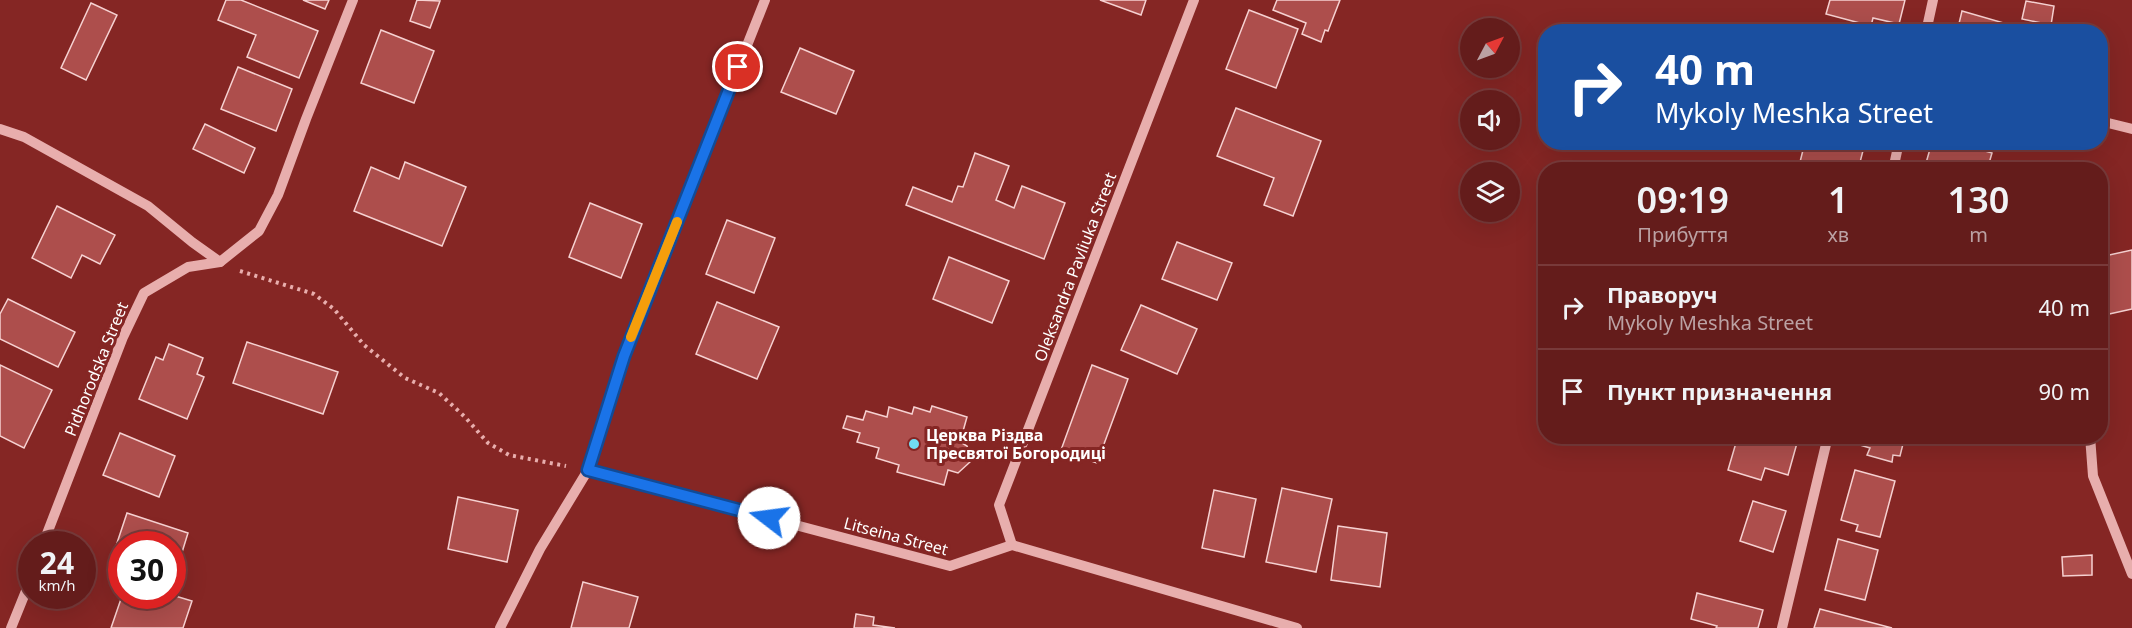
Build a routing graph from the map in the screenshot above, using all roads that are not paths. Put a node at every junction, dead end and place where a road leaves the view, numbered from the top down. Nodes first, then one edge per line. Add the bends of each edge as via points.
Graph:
1 (353, 0) edge
2 (765, 0) edge
3 (1194, 0) edge
4 (1934, 0) edge
5 (1928, 24) edge
6 (2108, 124) edge
7 (0, 129) edge
8 (2132, 129) edge
9 (220, 262) junction
10 (1826, 444) edge
11 (2091, 444) edge
12 (588, 470) junction
13 (49, 531) edge
14 (1012, 545) junction
15 (2132, 574) edge
16 (19, 609) edge
17 (12, 628) edge
18 (500, 628) edge
19 (1297, 628) edge
20 (1782, 628) edge

1 - 9 street, Pidhorodska Street via 278,195 259,231
2 - 12 street via 624,356
3 - 14 street, Oleksandra Pavliuka Street via 999,505
4 - 5 street
6 - 8 street
7 - 9 street via 24,137 148,206
9 - 13 street, Pidhorodska Street via 188,267 144,292
10 - 20 street
11 - 15 street via 2093,476
12 - 14 street, Litseina Street via 950,566
12 - 18 street via 540,549
14 - 19 street
16 - 17 street

